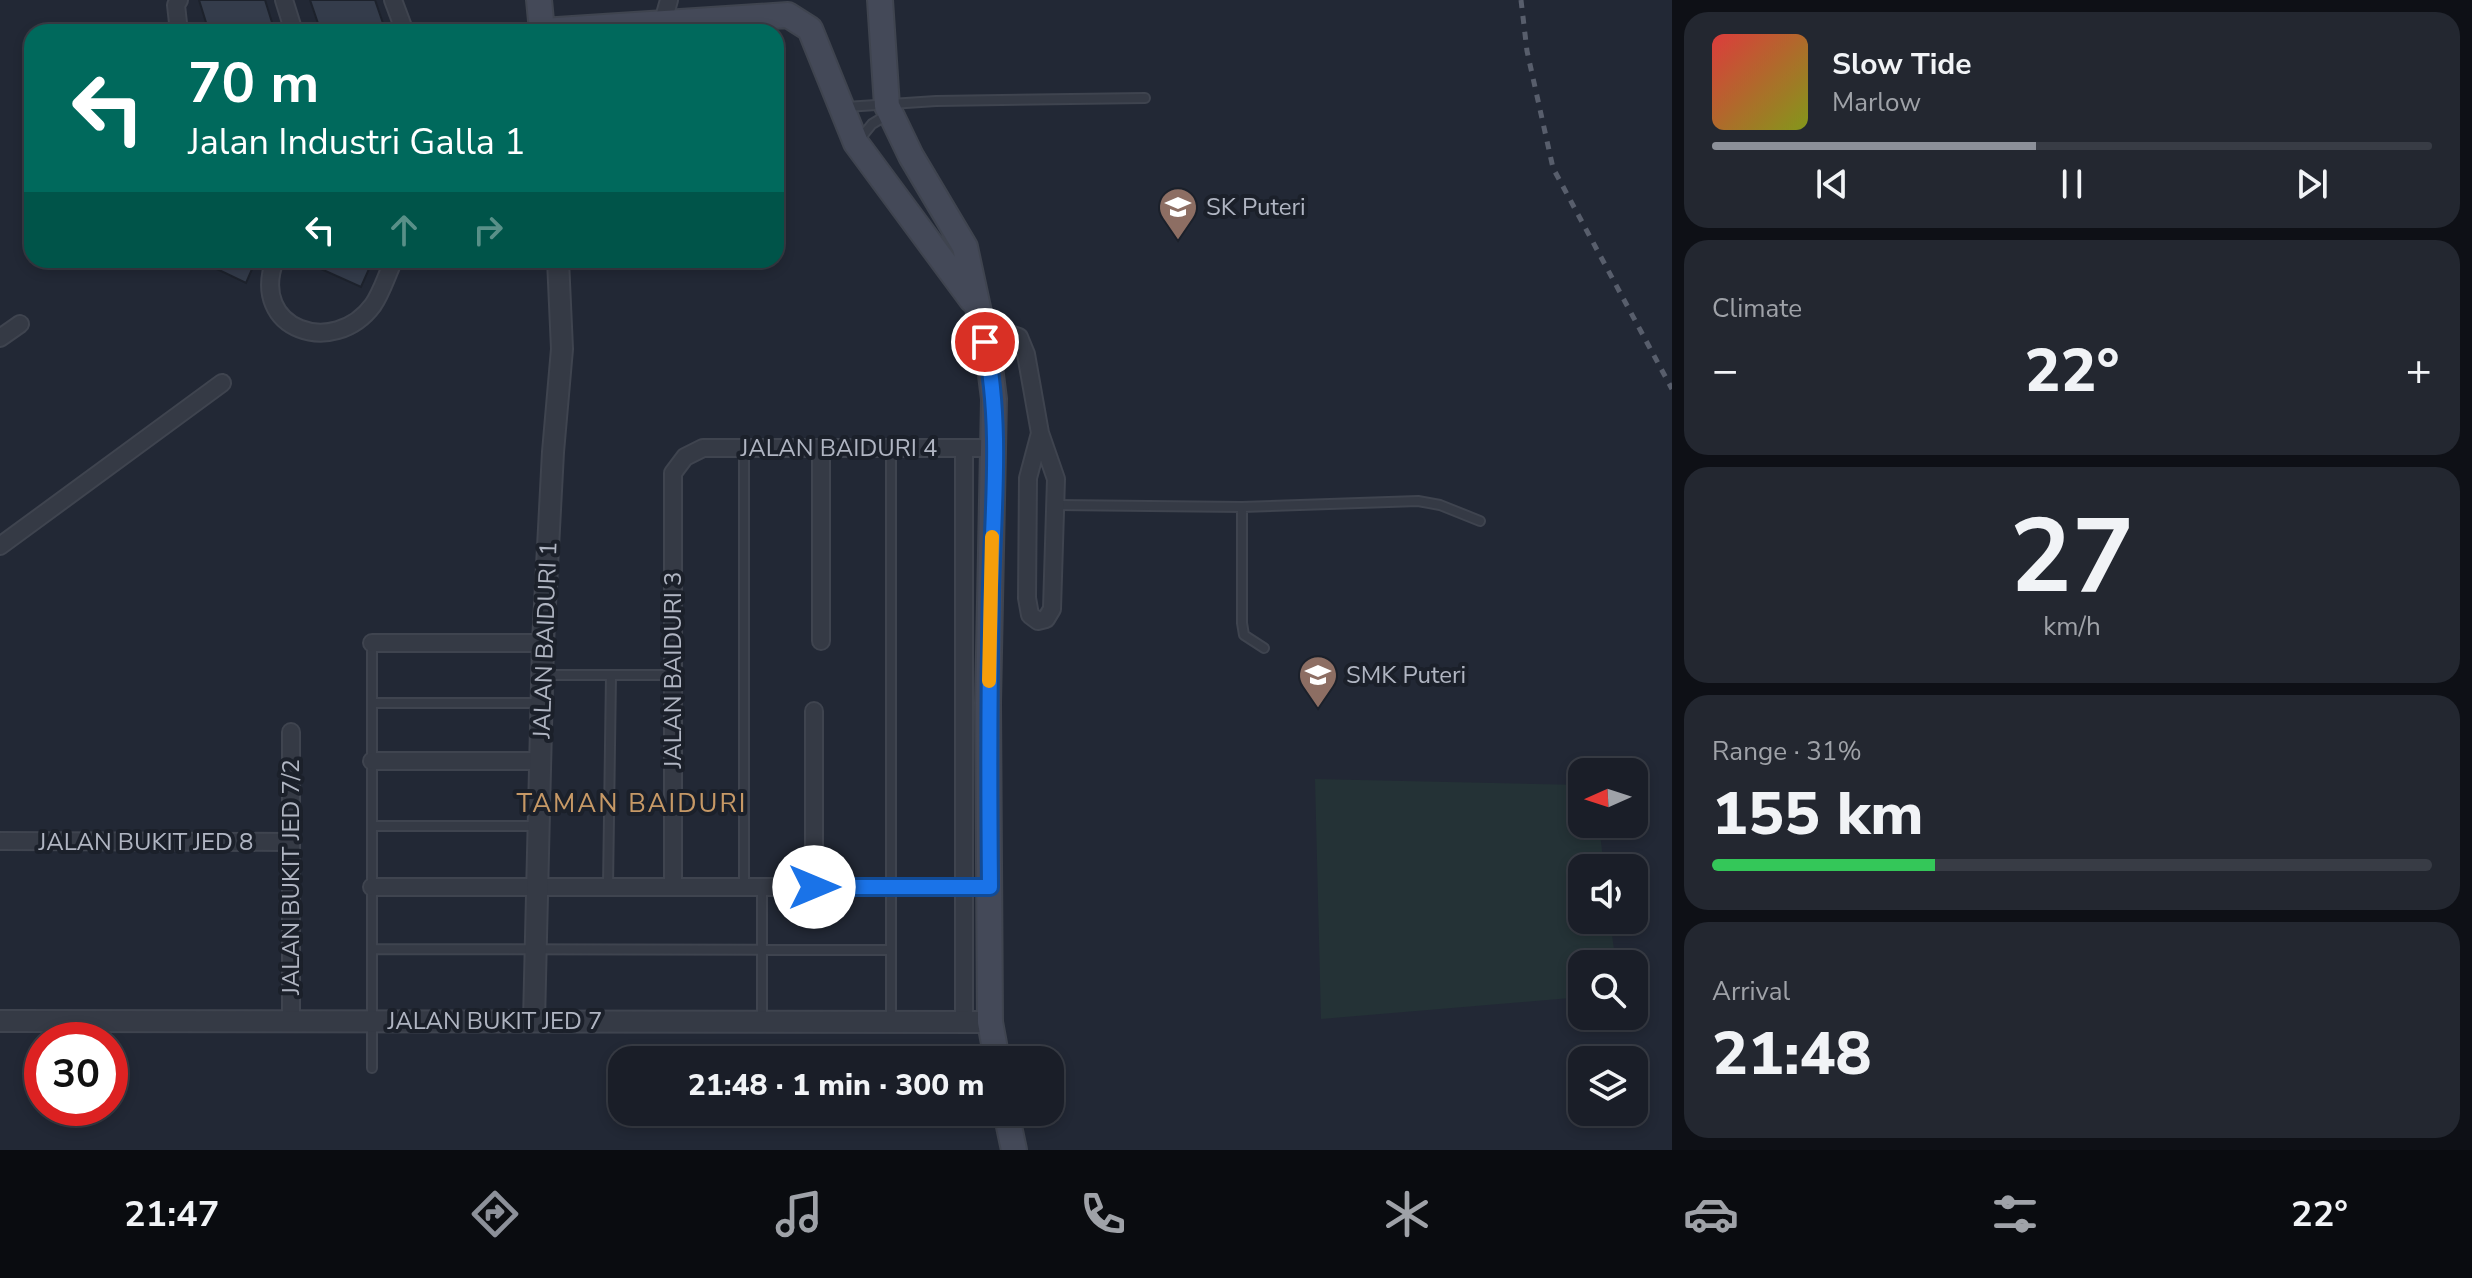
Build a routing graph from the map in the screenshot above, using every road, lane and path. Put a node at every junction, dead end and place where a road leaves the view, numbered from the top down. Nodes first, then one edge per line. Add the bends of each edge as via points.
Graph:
1 (179, 0) edge
2 (284, 0) edge
3 (393, 0) edge
4 (539, 0) edge
5 (669, 0) edge
6 (880, 0) edge
7 (795, 8) edge
8 (178, 24) edge
9 (292, 24) edge
10 (402, 24) edge
11 (540, 24) edge
12 (662, 24) edge
13 (670, 24) edge
14 (1145, 98) dead end
15 (841, 107) junction
16 (889, 109) junction
17 (856, 143) junction
18 (272, 268) edge
19 (390, 268) edge
20 (558, 268) edge
21 (980, 316) junction
22 (20, 324) dead end
23 (0, 338) edge
24 (222, 383) dead end
25 (1040, 433) junction
26 (744, 448) junction
27 (821, 448) junction
28 (891, 448) junction
29 (964, 448) junction
30 (995, 448) junction
31 (685, 457) joint
32 (1055, 505) junction
33 (1242, 507) junction
34 (1480, 521) dead end
35 (0, 546) edge
36 (821, 641) dead end
37 (372, 643) joint
38 (543, 643) junction
39 (1264, 648) dead end
40 (542, 675) junction
41 (611, 675) junction
42 (673, 675) junction
43 (372, 703) junction
44 (542, 703) junction
45 (814, 711) dead end
46 (291, 732) dead end
47 (372, 761) junction
48 (540, 761) junction
49 (372, 826) junction
50 (539, 826) junction
51 (0, 841) edge
52 (291, 842) junction
53 (372, 887) junction
54 (537, 887) junction
55 (608, 887) junction
56 (673, 887) junction
57 (744, 887) junction
58 (762, 887) junction
59 (814, 887) junction
60 (891, 887) junction
61 (964, 887) junction
62 (990, 887) junction
63 (372, 949) junction
64 (535, 950) junction
65 (762, 950) junction
66 (891, 950) junction
67 (0, 1021) edge
68 (291, 1021) junction
69 (372, 1021) junction
70 (534, 1021) junction
71 (762, 1022) junction
72 (891, 1022) junction
73 (964, 1022) junction
74 (990, 1022) junction
75 (994, 1046) edge
76 (372, 1068) dead end
77 (1009, 1126) edge
78 (1014, 1150) edge

1 - 8 street
2 - 9 street
3 - 10 street
4 - 11 main road
5 - 12 street
6 - 16 main road
7 - 13 main road
7 - 15 main road via 810,29
14 - 16 lane via 913,103
15 - 16 lane
15 - 17 main road
16 - 17 lane
16 - 21 main road via 965,247
17 - 21 main road
18 - 19 street via 269,294 277,313 298,330 321,335 345,327 373,306
20 - 38 street, JALAN BAIDURI 1 via 562,349
21 - 25 street via 1019,337
21 - 30 main road via 994,399
22 - 23 street
24 - 35 street
25 - 32 street via 1056,479
25 - 32 street via 1028,478 1027,598 1030,615 1038,621 1052,609
26 - 27 street, JALAN BAIDURI 4
26 - 31 street, JALAN BAIDURI 4 via 703,448
26 - 57 lane
27 - 28 street, JALAN BAIDURI 4
27 - 36 street
28 - 29 street, JALAN BAIDURI 4
28 - 60 lane
29 - 30 street, JALAN BAIDURI 4
29 - 61 street
30 - 62 main road via 988,703
31 - 42 street, JALAN BAIDURI 3 via 673,473
32 - 33 lane
33 - 34 lane via 1418,501
33 - 39 lane via 1242,623 1244,635
37 - 38 street
37 - 43 lane
38 - 40 street, JALAN BAIDURI 1
40 - 41 lane
40 - 44 street, JALAN BAIDURI 1
41 - 42 lane
41 - 55 lane
42 - 56 street, JALAN BAIDURI 3
43 - 44 lane
43 - 47 lane
44 - 48 street, JALAN BAIDURI 1
45 - 59 street
46 - 52 street, JALAN BUKIT JED 7/2
47 - 48 street
47 - 49 lane
48 - 50 street, JALAN BAIDURI 1
49 - 50 lane
49 - 53 lane
50 - 54 street, JALAN BAIDURI 1
51 - 52 street, JALAN BUKIT JED 8
52 - 68 street, JALAN BUKIT JED 7/2
53 - 54 street
53 - 63 lane
54 - 55 street
54 - 64 street, JALAN BAIDURI 1
55 - 56 street
56 - 57 street
57 - 58 street
58 - 59 street
58 - 65 lane
59 - 60 street
60 - 61 street
60 - 66 lane
61 - 62 street
61 - 73 street
62 - 74 main road
63 - 64 lane
63 - 69 lane
64 - 65 lane
64 - 70 street, JALAN BAIDURI 1
65 - 66 lane
65 - 71 lane
66 - 72 lane
67 - 68 street, JALAN BUKIT JED 7
68 - 69 street, JALAN BUKIT JED 7
69 - 70 street, JALAN BUKIT JED 7
69 - 76 lane
70 - 71 street, JALAN BUKIT JED 7
71 - 72 street, JALAN BUKIT JED 7
72 - 73 street, JALAN BUKIT JED 7
73 - 74 street, JALAN BUKIT JED 7
74 - 75 main road
77 - 78 main road

